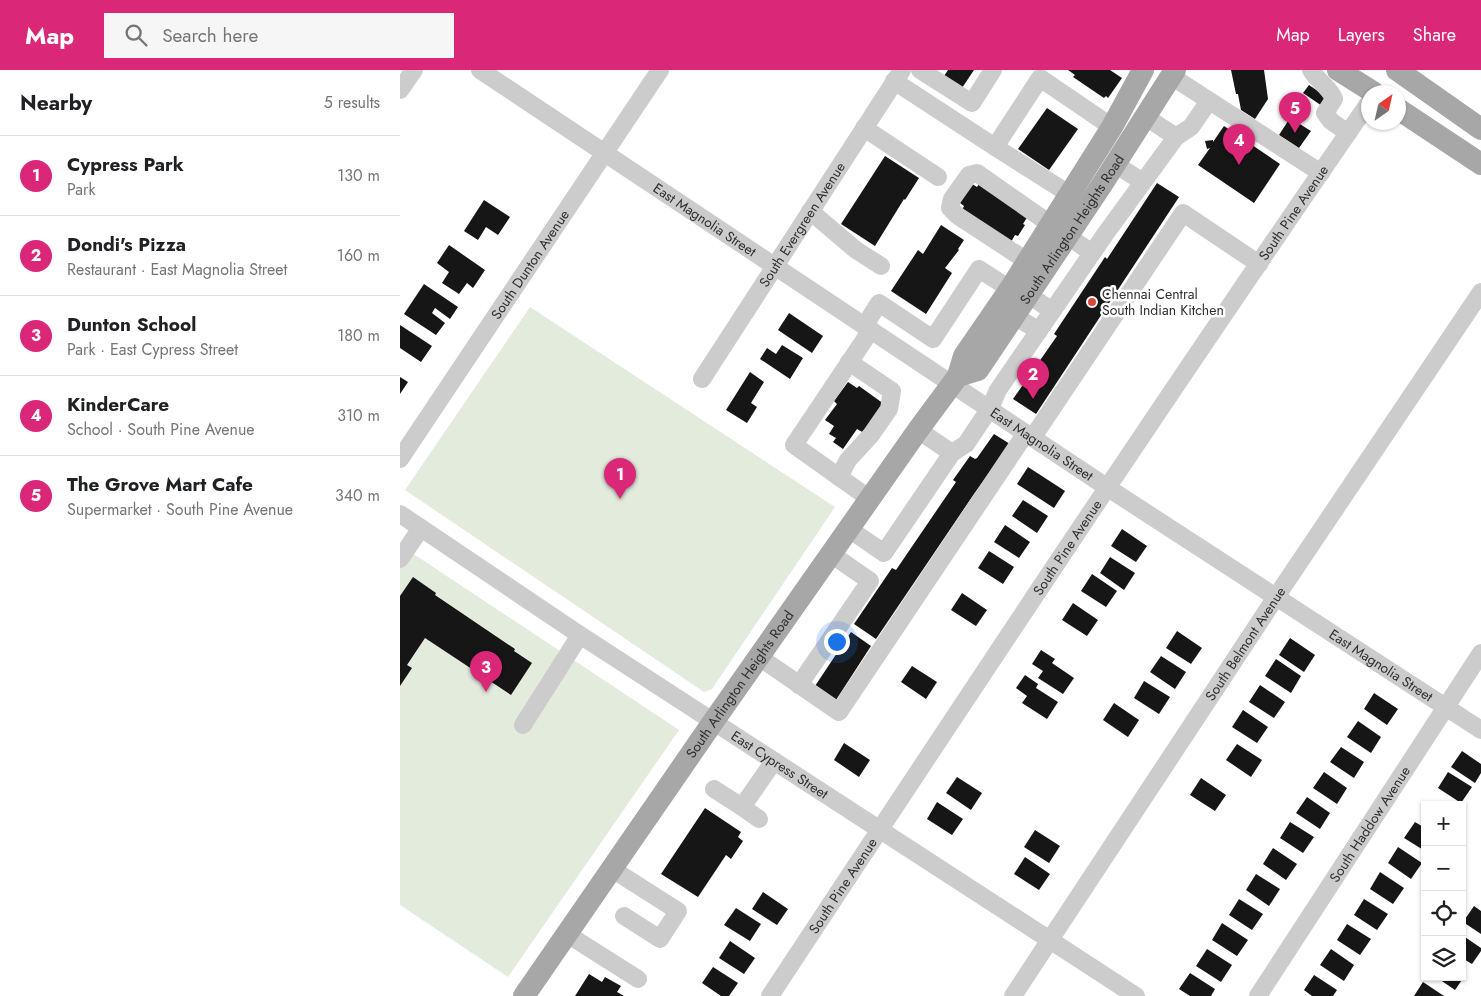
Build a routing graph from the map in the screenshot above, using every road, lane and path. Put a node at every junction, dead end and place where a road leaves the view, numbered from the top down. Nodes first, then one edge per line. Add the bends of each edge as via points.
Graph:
1 (414, 70) edge
2 (480, 70) edge
3 (660, 70) edge
4 (920, 70) edge
5 (993, 70) edge
6 (1143, 70) edge
7 (1311, 70) edge
8 (1338, 70) edge
9 (1397, 70) edge
10 (1173, 73) edge
11 (898, 76) edge
12 (1362, 85) edge
13 (400, 90) edge
14 (1209, 101) junction
15 (1361, 114) edge
16 (1406, 114) edge
17 (1146, 117) junction
18 (1112, 127) junction
19 (864, 128) junction
20 (1481, 129) edge
21 (1348, 134) junction
22 (1176, 137) junction
23 (995, 147) junction
24 (605, 154) junction
25 (1115, 164) junction
26 (1481, 164) edge
27 (1321, 173) junction
28 (938, 177) dead end
29 (1143, 182) junction
30 (1069, 194) junction
31 (810, 211) junction
32 (1059, 230) junction
33 (1092, 253) junction
34 (1027, 261) junction
35 (1258, 264) junction
36 (774, 266) junction
37 (881, 266) dead end
38 (1019, 292) junction
39 (1481, 292) edge
40 (1052, 311) junction
41 (1013, 315) junction
42 (868, 327) junction
43 (1039, 331) junction
44 (996, 342) junction
45 (1020, 358) junction
46 (849, 362) junction
47 (702, 379) dead end
48 (956, 380) junction
49 (990, 408) junction
50 (918, 430) junction
51 (1029, 435) junction
52 (952, 453) junction
53 (400, 459) edge
54 (839, 477) junction
55 (1108, 488) junction
56 (870, 498) junction
57 (400, 514) edge
58 (421, 528) junction
59 (849, 529) junction
60 (831, 554) junction
61 (400, 560) edge
62 (1276, 597) junction
63 (580, 635) junction
64 (1481, 653) edge
65 (759, 657) junction
66 (800, 685) junction
67 (1445, 707) junction
68 (714, 722) junction
69 (523, 725) dead end
70 (1481, 730) edge
71 (774, 761) junction
72 (714, 789) dead end
73 (742, 808) junction
74 (759, 819) dead end
75 (880, 830) junction
76 (612, 869) junction
77 (624, 916) dead end
78 (567, 934) junction
79 (1050, 940) junction
80 (638, 980) dead end
81 (524, 996) edge
82 (770, 996) edge
83 (1014, 996) edge
84 (1136, 996) edge
85 (1258, 996) edge

1 - 13 street
2 - 24 street, East Magnolia Street
3 - 24 street, South Dunton Avenue
4 - 5 street via 972,103
6 - 18 main road, South Arlington Heights Road
7 - 21 street via 1332,92 1334,99 1325,113
8 - 12 main road
9 - 20 main road
10 - 14 street
10 - 17 main road, South Arlington Heights Road
11 - 19 street, South Evergreen Avenue
11 - 23 street
14 - 22 street via 1191,127
14 - 27 street
15 - 21 street, South Pine Avenue
16 - 26 main road
17 - 22 street
17 - 25 main road, South Arlington Heights Road
18 - 23 street via 1040,78
18 - 30 main road, South Arlington Heights Road
19 - 28 street
19 - 31 street, South Evergreen Avenue
21 - 27 street, South Pine Avenue
22 - 29 street
23 - 30 street
24 - 36 street, East Magnolia Street
24 - 53 street, South Dunton Avenue
25 - 29 street
25 - 32 main road, South Arlington Heights Road
27 - 35 street, South Pine Avenue
29 - 33 street
30 - 32 main road, South Arlington Heights Road
31 - 36 street, South Evergreen Avenue
31 - 37 street via 856,250
32 - 33 street
32 - 34 main road, South Arlington Heights Road
32 - 34 street via 976,173 969,175 952,199 950,208
32 - 38 main road, South Arlington Heights Road
33 - 40 street
34 - 38 main road, South Arlington Heights Road
35 - 51 street via 1183,213
35 - 55 street, South Pine Avenue
36 - 42 street, East Magnolia Street
36 - 47 street, South Evergreen Avenue
38 - 40 street
38 - 41 main road, South Arlington Heights Road
38 - 42 street via 979,269 933,339 879,303
38 - 48 main road, South Arlington Heights Road via 964,356
39 - 62 street, South Belmont Avenue
40 - 43 street
41 - 43 street
41 - 44 main road, South Arlington Heights Road
42 - 46 street
42 - 48 street, East Magnolia Street
43 - 45 street
44 - 45 street
44 - 48 main road, South Arlington Heights Road via 978,370
45 - 49 street
46 - 54 street via 892,391 889,408 848,460
46 - 54 street via 794,446
48 - 49 street, East Magnolia Street
48 - 50 main road, South Arlington Heights Road
49 - 51 street, East Magnolia Street
49 - 52 street via 966,444
50 - 52 street
50 - 56 main road, South Arlington Heights Road
51 - 55 street, East Magnolia Street
51 - 66 street via 839,712
52 - 59 street via 884,553
54 - 56 street
55 - 62 street, East Magnolia Street
55 - 75 street, South Pine Avenue
56 - 59 main road, South Arlington Heights Road
57 - 58 street, East Cypress Street
58 - 61 street
58 - 63 street, East Cypress Street
59 - 60 main road, South Arlington Heights Road
60 - 65 main road, South Arlington Heights Road
60 - 66 street via 870,580
62 - 67 street, East Magnolia Street
62 - 79 street, South Belmont Avenue
63 - 68 street, East Cypress Street
63 - 69 street
64 - 67 street, South Haddow Avenue
65 - 66 street
65 - 68 main road, South Arlington Heights Road
67 - 70 street, East Magnolia Street
67 - 85 street, South Haddow Avenue
68 - 71 street, East Cypress Street
68 - 76 main road, South Arlington Heights Road
71 - 73 street
71 - 75 street, East Cypress Street
72 - 73 street
73 - 74 street
75 - 79 street, East Cypress Street
75 - 82 street, South Pine Avenue
76 - 77 street via 678,912 660,940
76 - 78 main road, South Arlington Heights Road
78 - 80 street
78 - 81 main road, South Arlington Heights Road
79 - 83 street, South Belmont Avenue
79 - 84 street, East Cypress Street

